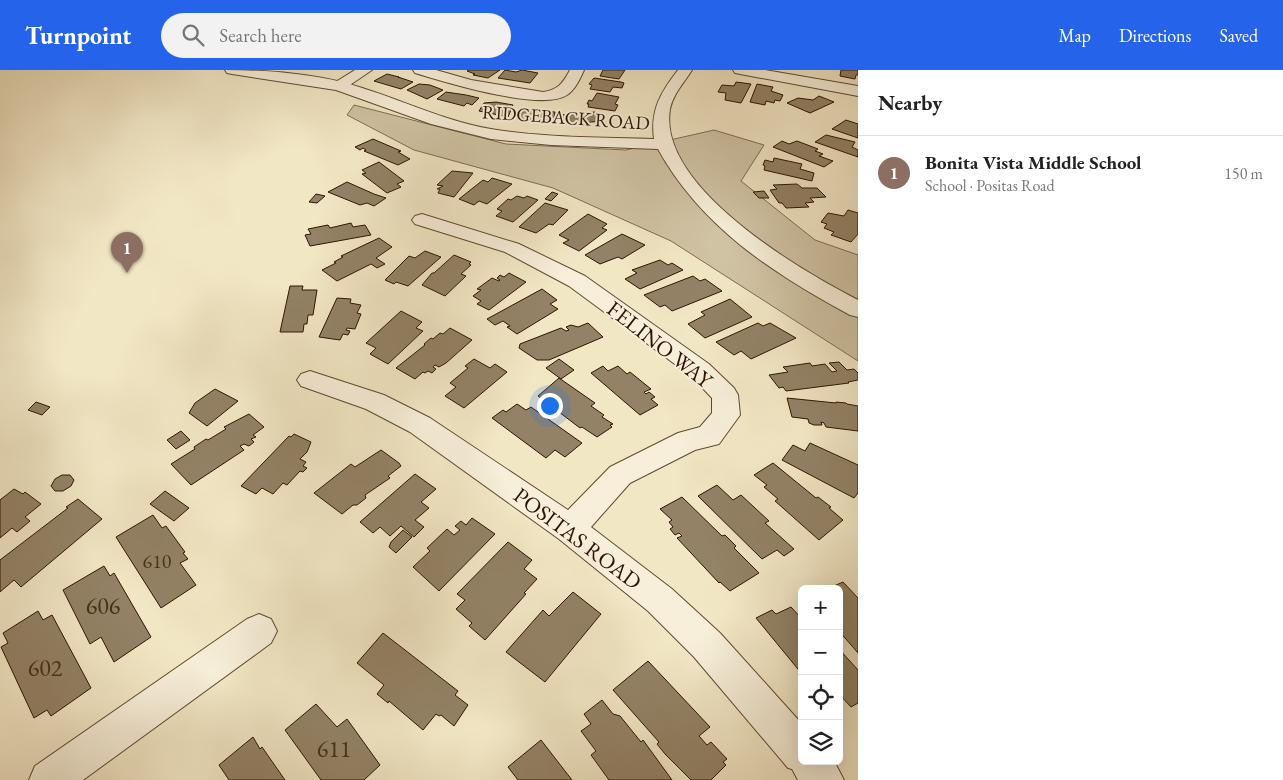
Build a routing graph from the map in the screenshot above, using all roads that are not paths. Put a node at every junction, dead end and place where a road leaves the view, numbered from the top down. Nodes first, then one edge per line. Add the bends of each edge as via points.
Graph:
1 (232, 70) edge
2 (366, 70) edge
3 (420, 70) edge
4 (578, 70) edge
5 (684, 70) edge
6 (740, 70) edge
7 (339, 86) junction
8 (858, 91) edge
9 (664, 144) junction
10 (422, 220) dead end
11 (858, 310) edge
12 (310, 380) dead end
13 (570, 529) junction
14 (259, 631) dead end
15 (798, 749) edge
16 (811, 765) edge
17 (49, 780) edge
18 (824, 780) edge

1 - 7 street, RIDGEBACK ROAD
2 - 7 street
3 - 4 street via 470,84 543,97 564,92
5 - 9 street via 663,104
6 - 8 street
7 - 9 street, RIDGEBACK ROAD via 437,122 491,134 550,140
9 - 11 street via 699,198 756,248
10 - 13 street, FELINO WAY via 512,248 576,281 700,370 725,395 726,414 709,436 688,441 620,475
12 - 13 street, POSITAS ROAD via 375,402 420,425
13 - 15 street, POSITAS ROAD via 660,600 707,645
14 - 17 street
16 - 18 street

